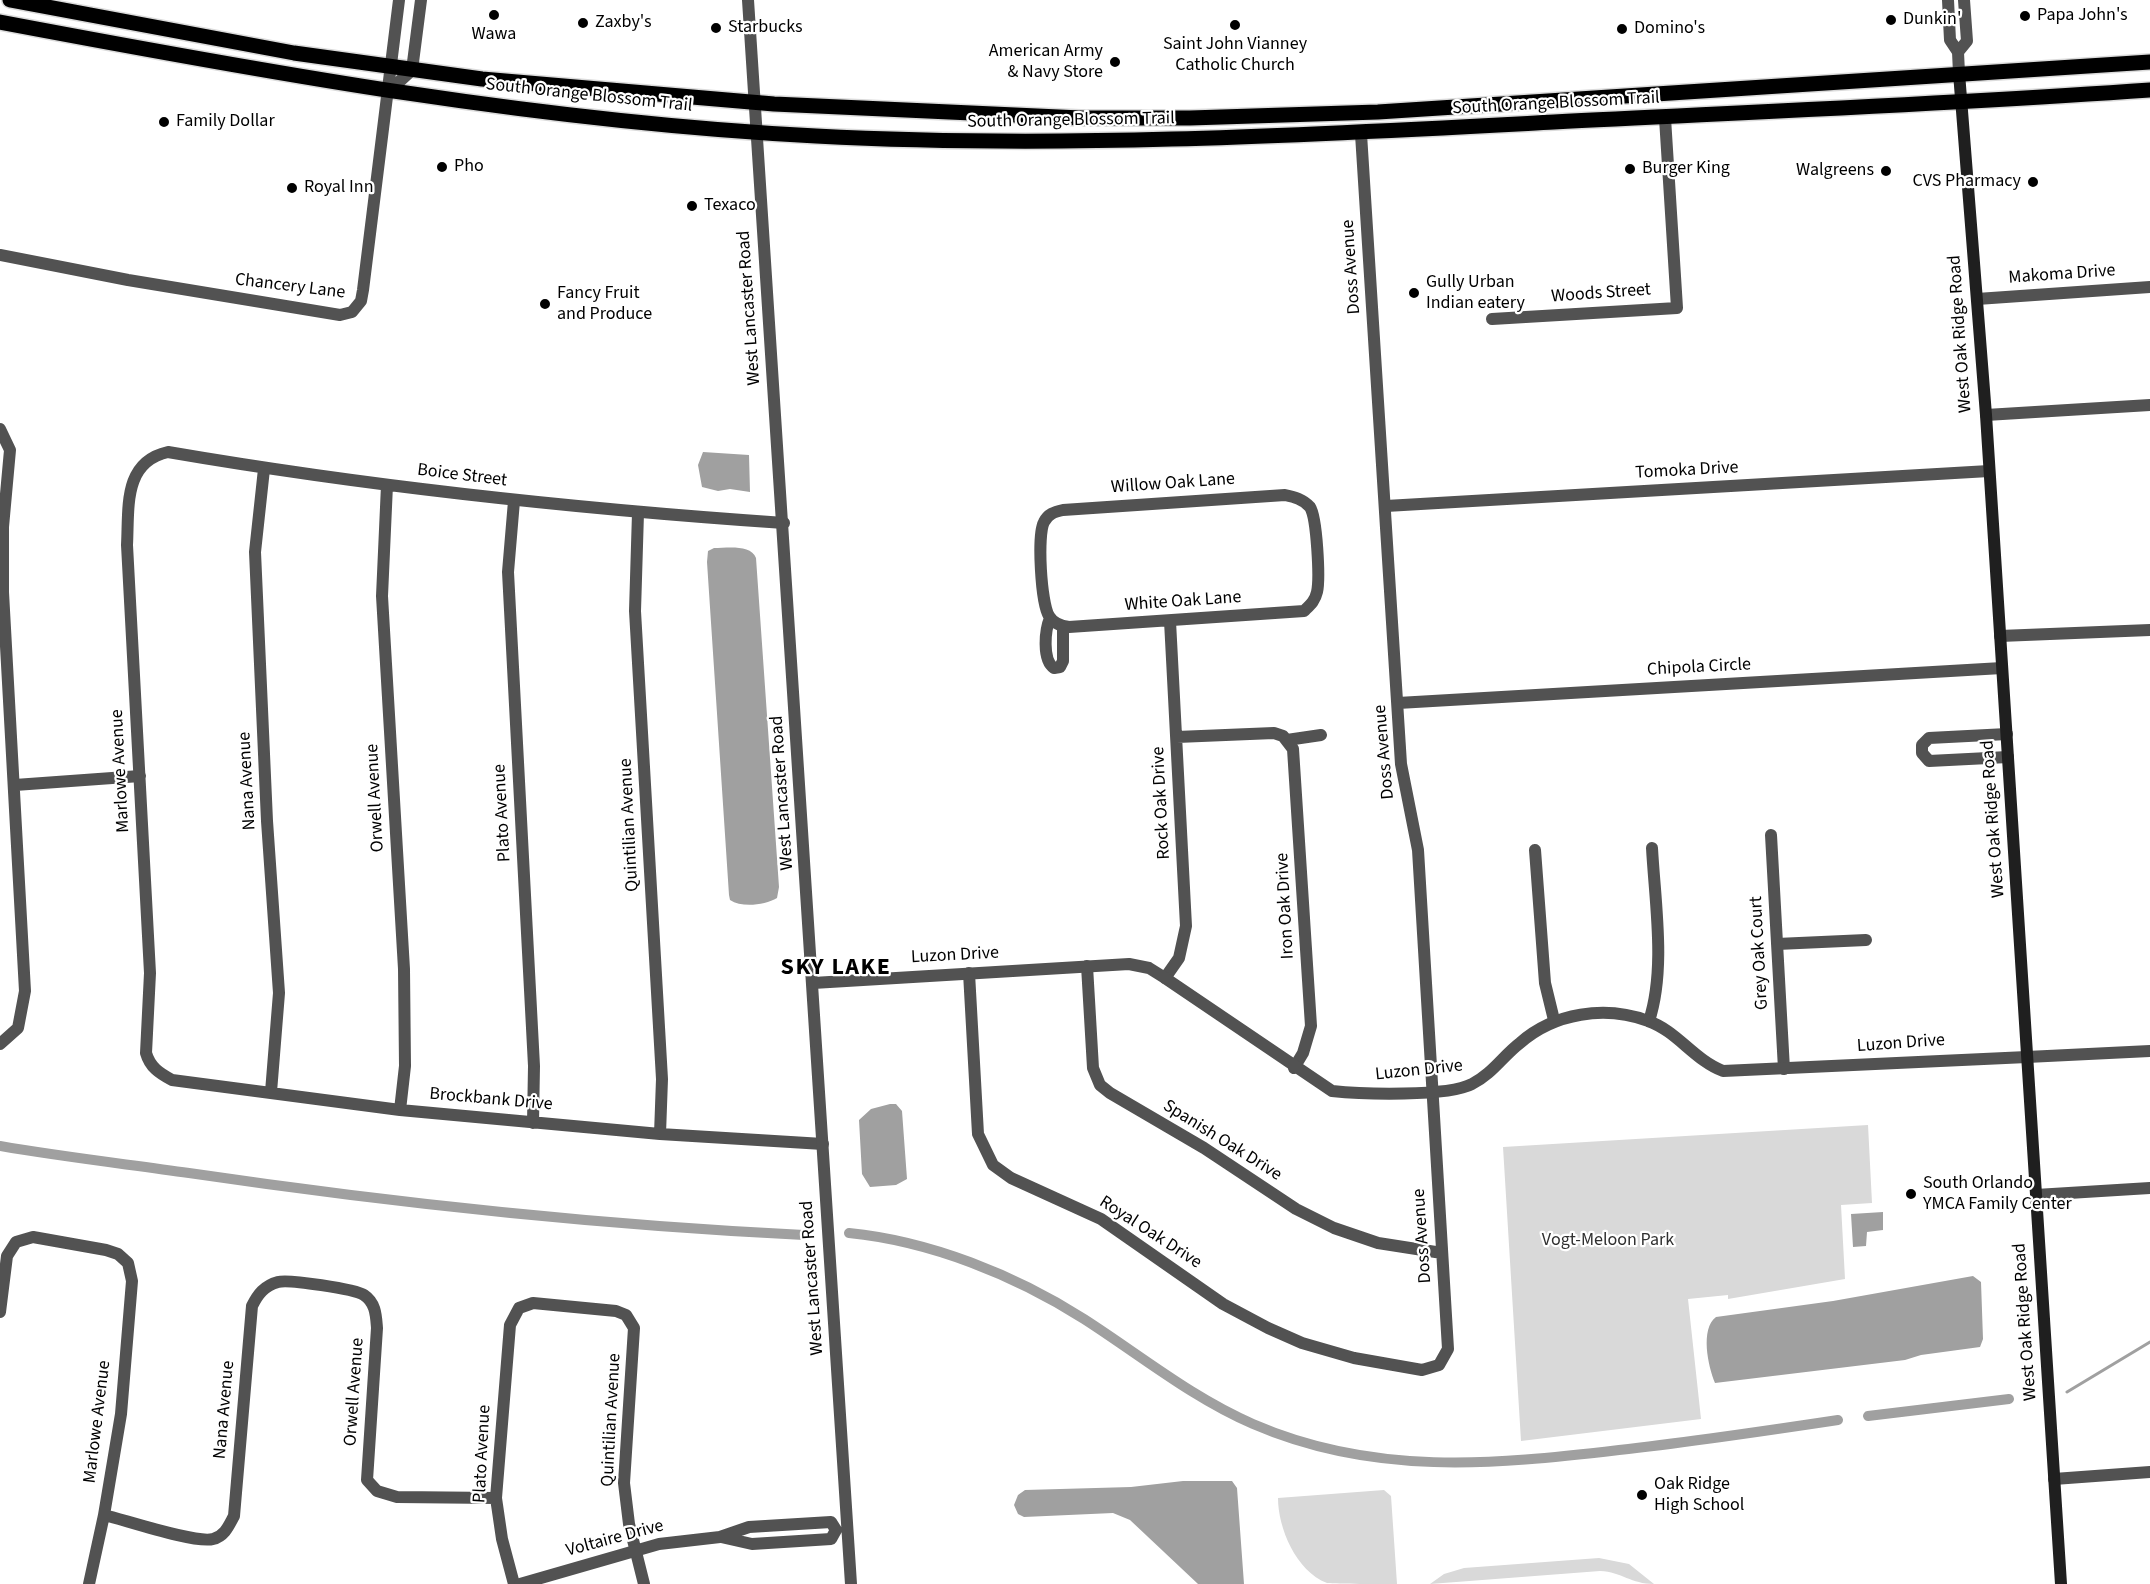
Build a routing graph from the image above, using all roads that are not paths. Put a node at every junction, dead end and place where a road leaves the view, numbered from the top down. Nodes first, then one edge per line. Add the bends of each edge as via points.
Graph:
1 (10, 0) edge
2 (399, 0) edge
3 (421, 0) edge
4 (748, 0) edge
5 (1948, 0) edge
6 (1964, 0) edge
7 (0, 22) edge
8 (1958, 52) junction
9 (2150, 62) edge
10 (390, 68) junction
11 (412, 70) junction
12 (1959, 73) junction
13 (2150, 90) edge
14 (388, 91) junction
15 (754, 103) junction
16 (1961, 103) junction
17 (1378, 112) junction
18 (1190, 118) junction
19 (1665, 118) junction
20 (755, 132) junction
21 (1362, 134) junction
22 (1166, 139) junction
23 (0, 255) edge
24 (2150, 287) edge
25 (1977, 299) junction
26 (1492, 319) dead end
27 (2150, 405) edge
28 (1986, 415) junction
29 (1, 430) edge
30 (140, 465) joint
31 (264, 469) junction
32 (1989, 471) junction
33 (387, 485) junction
34 (514, 501) junction
35 (1386, 506) junction
36 (638, 513) junction
37 (784, 523) junction
38 (1316, 554) joint
39 (1050, 618) junction
40 (1170, 621) junction
41 (1063, 626) junction
42 (2150, 630) edge
43 (2001, 636) junction
44 (2002, 668) junction
45 (1398, 703) junction
46 (2007, 734) junction
47 (1321, 735) dead end
48 (1177, 737) junction
49 (1287, 740) junction
50 (2008, 757) junction
51 (140, 776) junction
52 (15, 785) junction
53 (1771, 835) dead end
54 (1652, 848) dead end
55 (1535, 850) dead end
56 (1866, 940) dead end
57 (1777, 944) junction
58 (1087, 966) junction
59 (969, 973) junction
60 (1165, 978) junction
61 (813, 983) junction
62 (1554, 1020) junction
63 (1649, 1021) junction
64 (0, 1044) edge
65 (2150, 1051) edge
66 (2027, 1057) junction
67 (1294, 1068) junction
68 (1784, 1070) junction
69 (158, 1072) joint
70 (1431, 1091) junction
71 (271, 1092) junction
72 (400, 1110) junction
73 (533, 1123) junction
74 (660, 1134) junction
75 (823, 1144) junction
76 (2150, 1188) edge
77 (2036, 1195) junction
78 (1442, 1253) junction
79 (260, 1292) joint
80 (0, 1312) edge
81 (510, 1325) joint
82 (1439, 1365) joint
83 (2150, 1472) edge
84 (2054, 1479) junction
85 (496, 1498) junction
86 (104, 1515) junction
87 (842, 1530) junction
88 (720, 1537) junction
89 (636, 1549) junction
90 (89, 1584) edge
91 (514, 1584) edge
92 (520, 1584) edge
93 (644, 1584) edge
94 (851, 1584) edge
95 (2061, 1584) edge

1 - 10 main road, South Orange Blossom Trail
2 - 10 street, Chancery Lane
3 - 11 street
4 - 15 street, West Lancaster Road
5 - 8 street, West Oak Ridge Road via 1950,40
6 - 8 street, West Oak Ridge Road via 1967,41
7 - 14 main road, South Orange Blossom Trail
8 - 12 street, West Oak Ridge Road
9 - 12 main road, South Orange Blossom Trail
10 - 11 main road, South Orange Blossom Trail
10 - 14 street, Chancery Lane
11 - 14 street
11 - 15 main road, South Orange Blossom Trail
12 - 16 main road, West Oak Ridge Road
12 - 17 main road, South Orange Blossom Trail
13 - 16 main road, South Orange Blossom Trail
14 - 20 main road, South Orange Blossom Trail via 572,116
14 - 23 street, Chancery Lane via 363,290 357,308 347,315
15 - 18 main road, South Orange Blossom Trail via 1025,117
15 - 20 street, West Lancaster Road
16 - 19 main road, South Orange Blossom Trail
16 - 25 main road, West Oak Ridge Road
17 - 18 main road, South Orange Blossom Trail
17 - 21 main road via 1366,123
18 - 22 main road via 1185,128
19 - 21 main road, South Orange Blossom Trail
19 - 26 street, Woods Street via 1677,308
20 - 22 main road, South Orange Blossom Trail via 944,142
20 - 37 street, West Lancaster Road
21 - 22 main road, South Orange Blossom Trail
21 - 35 street, Doss Avenue
24 - 25 street, Makoma Drive
25 - 28 main road, West Oak Ridge Road
27 - 28 street
28 - 32 main road, West Oak Ridge Road
29 - 52 street via 10,450 3,527 3,592
30 - 31 street, Boice Street via 168,452
30 - 51 street, Marlowe Avenue via 132,490 127,545
31 - 33 street, Boice Street
31 - 71 street, Nana Avenue via 255,552 279,993
32 - 35 street, Tomoka Drive
32 - 43 main road, West Oak Ridge Road
33 - 34 street, Boice Street
33 - 72 street, Orwell Avenue via 382,596 404,969 405,1066
34 - 36 street, Boice Street
34 - 73 street, Plato Avenue via 508,572 534,1066
35 - 45 street, Doss Avenue
36 - 37 street, Boice Street
36 - 74 street, Quintilian Avenue via 635,611 662,1079
37 - 61 street, West Lancaster Road
38 - 39 street, Willow Oak Lane via 1314,519 1309,507 1298,497 1063,510 1044,520 1040,532 1044,603
38 - 40 street, White Oak Lane via 1318,589 1314,602 1304,611
39 - 41 street
39 - 41 street via 1046,628 1048,659 1054,668 1063,661
40 - 41 street, White Oak Lane
40 - 48 street, Rock Oak Drive
42 - 43 street
43 - 44 main road, West Oak Ridge Road
44 - 45 street, Chipola Circle
44 - 46 main road, West Oak Ridge Road
45 - 70 street, Doss Avenue via 1401,764 1418,850
46 - 50 main road, West Oak Ridge Road
46 - 50 street via 1929,738 1922,745 1922,753 1929,761
47 - 49 street
48 - 49 street via 1267,732
48 - 60 street, Rock Oak Drive via 1185,926 1179,958
49 - 67 street, Iron Oak Drive via 1295,760 1311,1026
50 - 66 main road, West Oak Ridge Road
51 - 52 street
51 - 69 street, Marlowe Avenue via 150,973 146,1053
52 - 64 street via 25,991 18,1028
53 - 57 street, Grey Oak Court
54 - 63 street via 1658,976
55 - 62 street via 1545,982
56 - 57 street
57 - 68 street, Grey Oak Court
58 - 59 street, Luzon Drive
58 - 60 street, Luzon Drive via 1141,965
58 - 78 street, Spanish Oak Drive via 1093,1068 1100,1085 1296,1209 1334,1228 1378,1243
59 - 61 street, Luzon Drive
59 - 82 street, Royal Oak Drive via 978,1134 993,1165 1011,1178 1101,1219 1223,1304 1268,1328 1354,1358 1422,1370
60 - 67 street, Luzon Drive
61 - 75 street, West Lancaster Road
62 - 63 street, Luzon Drive via 1607,1013
62 - 70 street, Luzon Drive via 1519,1043 1491,1072 1470,1086
63 - 68 street, Luzon Drive via 1680,1040 1705,1064 1723,1071
65 - 66 street, Luzon Drive
66 - 68 street, Luzon Drive
66 - 77 main road, West Oak Ridge Road
67 - 70 street, Luzon Drive via 1332,1091 1365,1095
69 - 71 street, Brockbank Drive via 172,1080
70 - 78 street, Doss Avenue
71 - 72 street, Brockbank Drive
72 - 73 street, Brockbank Drive
73 - 74 street, Brockbank Drive
74 - 75 street, Brockbank Drive
75 - 87 street, West Lancaster Road
76 - 77 street
77 - 84 main road, West Oak Ridge Road
78 - 82 street, Doss Avenue via 1448,1348
79 - 85 street, Orwell Avenue via 280,1281 352,1291 364,1295 375,1307 367,1480 377,1491 397,1497
79 - 86 street, Nana Avenue via 252,1306 234,1516 226,1531 213,1540 194,1538
80 - 86 street, Marlowe Avenue via 7,1256 16,1242 33,1238 106,1250 128,1263 132,1281 121,1414
81 - 85 street, Plato Avenue
81 - 89 street, Quintilian Avenue via 519,1308 533,1304 616,1311 626,1315 634,1328 624,1483
83 - 84 street
84 - 95 main road, West Oak Ridge Road
85 - 91 street, Plato Avenue
86 - 90 street, Marlowe Avenue
87 - 88 street, Voltaire Drive via 831,1539 752,1544
87 - 88 street, Voltaire Drive via 831,1522 749,1527
87 - 94 street, West Lancaster Road
88 - 89 street, Voltaire Drive
89 - 92 street, Voltaire Drive
89 - 93 street, Quintilian Avenue

